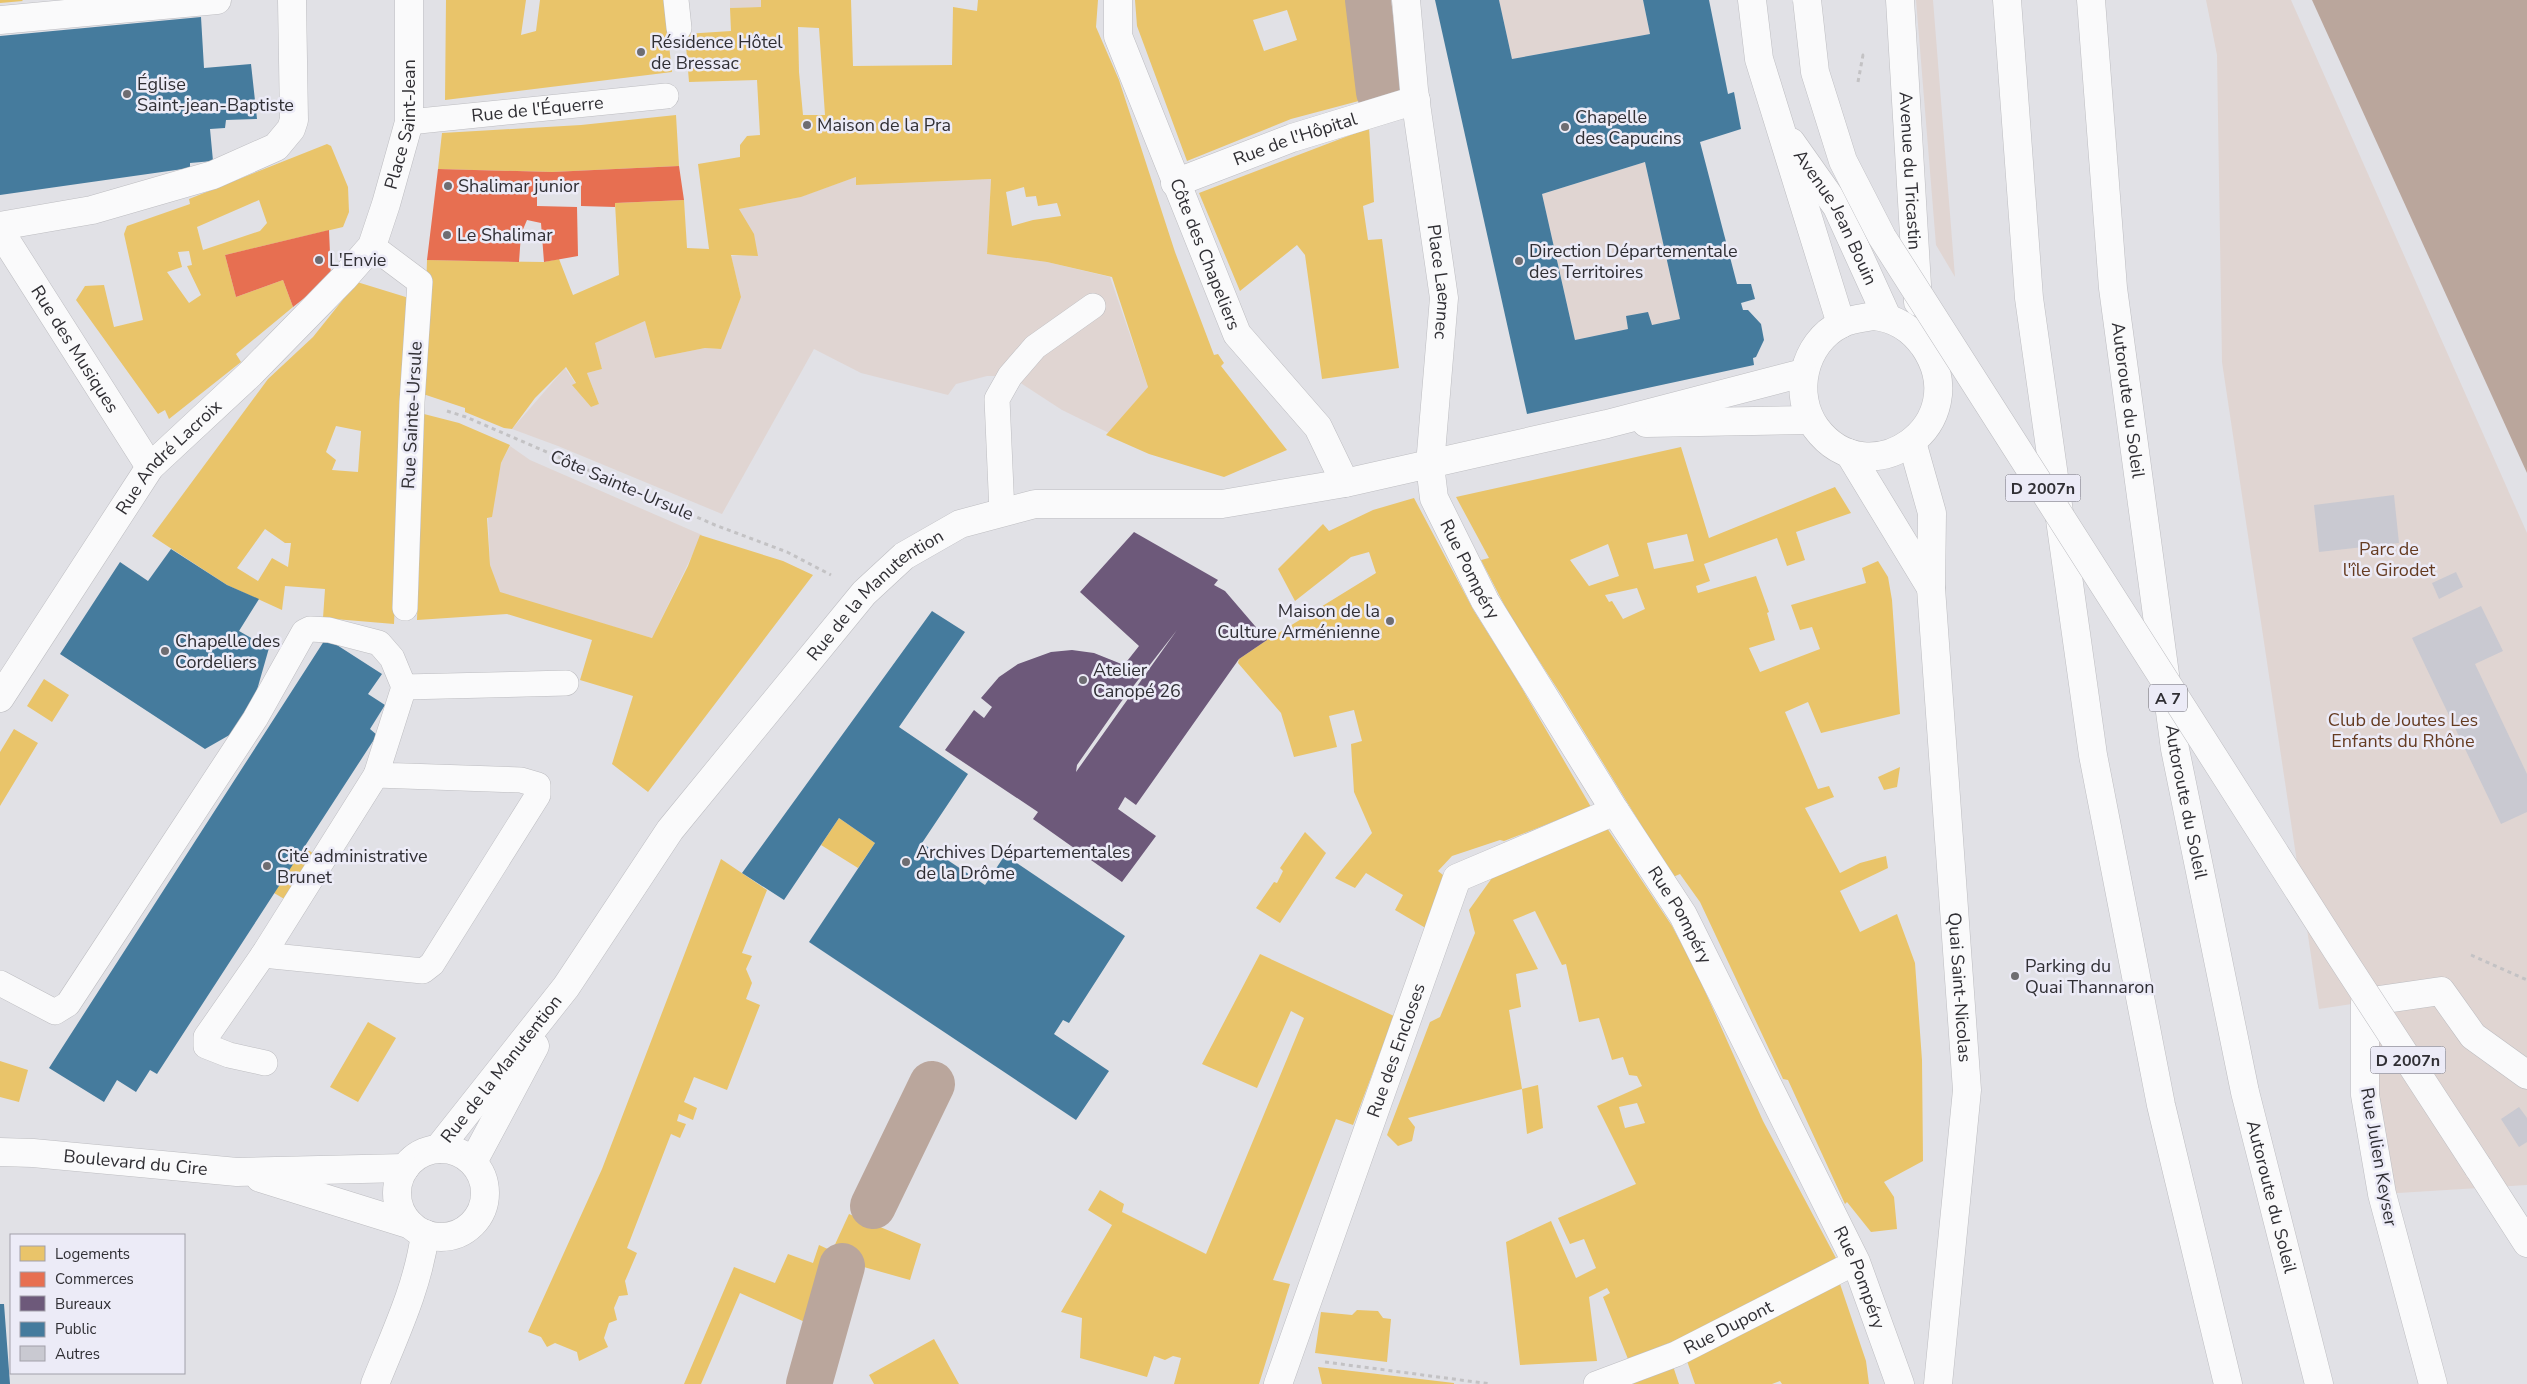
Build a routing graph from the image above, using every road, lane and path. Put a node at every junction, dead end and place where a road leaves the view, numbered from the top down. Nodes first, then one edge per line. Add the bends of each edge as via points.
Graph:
1 (292, 0) edge
2 (410, 0) edge
3 (676, 0) edge
4 (1118, 0) edge
5 (1406, 0) edge
6 (1752, 0) edge
7 (1807, 0) edge
8 (1900, 0) edge
9 (2007, 0) edge
10 (2091, 0) edge
11 (210, 1) edge
12 (0, 20) edge
13 (679, 28) dead end
14 (666, 96) dead end
15 (1416, 100) junction
16 (1776, 120) junction
17 (409, 122) junction
18 (1175, 183) junction
19 (0, 226) edge
20 (0, 232) edge
21 (372, 246) junction
22 (1093, 306) dead end
23 (1887, 317) junction
24 (1841, 324) junction
25 (1920, 341) junction
26 (1803, 373) junction
27 (442, 410) dead end
28 (1810, 420) junction
29 (1607, 424) junction
30 (1912, 442) junction
31 (1849, 453) junction
32 (1430, 465) junction
33 (150, 467) junction
34 (1345, 483) junction
35 (1002, 513) junction
36 (818, 569) dead end
37 (1931, 588) junction
38 (405, 608) dead end
39 (566, 682) dead end
40 (404, 687) junction
41 (0, 698) edge
42 (376, 775) junction
43 (1615, 811) junction
44 (263, 955) junction
45 (2471, 955) dead end
46 (2527, 980) edge
47 (0, 983) edge
48 (566, 987) junction
49 (265, 1063) dead end
50 (2527, 1075) edge
51 (0, 1143) edge
52 (438, 1149) junction
53 (0, 1152) edge
54 (33, 1153) junction
55 (473, 1162) junction
56 (405, 1168) junction
57 (237, 1172) junction
58 (418, 1229) junction
59 (2527, 1243) edge
60 (1856, 1262) junction
61 (1286, 1357) junction
62 (375, 1384) edge
63 (1278, 1384) edge
64 (1292, 1384) edge
65 (1491, 1384) edge
66 (1596, 1384) edge
67 (1900, 1384) edge
68 (1938, 1384) edge
69 (2228, 1384) edge
70 (2319, 1384) edge
71 (2433, 1384) edge

1 - 19 main road via 294,120 276,147 213,176 92,210
2 - 17 main road, Place Saint-Jean
3 - 13 lane
4 - 18 main road, Côte des Chapeliers via 1118,36
5 - 15 main road, Place Laennec
6 - 16 main road, Avenue Jean Bouin via 1759,59
7 - 59 main road, D 2007n, bridge via 1815,72 1843,161 1882,237
8 - 25 main road, Avenue du Tricastin
9 - 69 main road via 2029,298 2093,755 2161,1105
10 - 70 main road, Autoroute du Soleil / A 7 via 2113,288 2175,749 2245,1092
11 - 12 main road
14 - 17 lane, Rue de l'Équerre
15 - 18 main road, Rue de l'Hôpital via 1292,138
15 - 32 main road, Place Laennec via 1444,298
16 - 23 main road, Avenue Jean Bouin via 1836,207
16 - 24 main road, Avenue Jean Bouin
17 - 21 main road, Place Saint-Jean
18 - 34 main road, Côte des Chapeliers via 1237,334 1318,427
20 - 33 main road, Rue des Musiques
21 - 33 main road, Rue André Lacroix via 250,374
21 - 38 lane, Rue Sainte-Ursule via 420,282 411,421
22 - 35 lane via 1035,346 996,399
23 - 24 main road via 1874,316
23 - 25 main road via 1904,324
24 - 26 main road via 1822,339
25 - 30 main road via 1934,360 1939,384 1937,403 1928,424
26 - 28 main road via 1803,397
26 - 29 main road
27 - 36 path, Côte Sainte-Ursule via 466,417 787,552
28 - 29 main road
28 - 31 main road via 1824,439
29 - 32 main road, Rue de la Manutention
30 - 31 main road via 1892,454
30 - 37 main road, Quai Saint-Nicolas via 1932,513
31 - 37 main road, Quai Saint-Nicolas
32 - 34 main road, Rue de la Manutention
32 - 43 main road, Rue Pompéry via 1434,498 1485,600
33 - 41 main road, Rue André Lacroix
34 - 35 main road, Rue de la Manutention via 1222,504 1035,504
35 - 48 main road, Rue de la Manutention via 960,524 904,556 864,593 670,830
37 - 68 main road, Quai Saint-Nicolas via 1967,1090
39 - 40 lane
40 - 42 lane
40 - 47 lane via 392,658 379,643 329,630 310,629 304,632 255,720 68,1004 55,1012
42 - 44 lane
42 - 44 lane via 521,780 538,785 538,795 432,964 423,971
43 - 60 main road, Rue Pompéry via 1683,916
43 - 61 main road, Rue des Encloses via 1457,878
44 - 49 lane via 206,1037 206,1046
45 - 46 path
48 - 52 main road, Rue de la Manutention
48 - 55 main road, Rue de la Manutention
50 - 71 main road, Rue Julien Keyser via 2473,1036 2442,991 2365,1002 2366,1096 2382,1194
51 - 54 main road, Boulevard du Cire
52 - 55 main road via 462,1154
52 - 56 main road via 425,1152
53 - 54 main road, Boulevard du Cire
54 - 57 main road, Boulevard du Cire
55 - 58 main road via 482,1174 486,1188 478,1217 468,1228 454,1235 439,1237
56 - 57 main road, Boulevard du Cire
56 - 58 main road via 400,1177 400,1208
57 - 58 main road, Boulevard du Cire
58 - 62 main road via 421,1262 415,1286
60 - 66 lane, Rue Dupont via 1676,1354
60 - 67 main road, Rue Pompéry
61 - 63 main road, Rue des Encloses
61 - 64 main road
61 - 65 path

